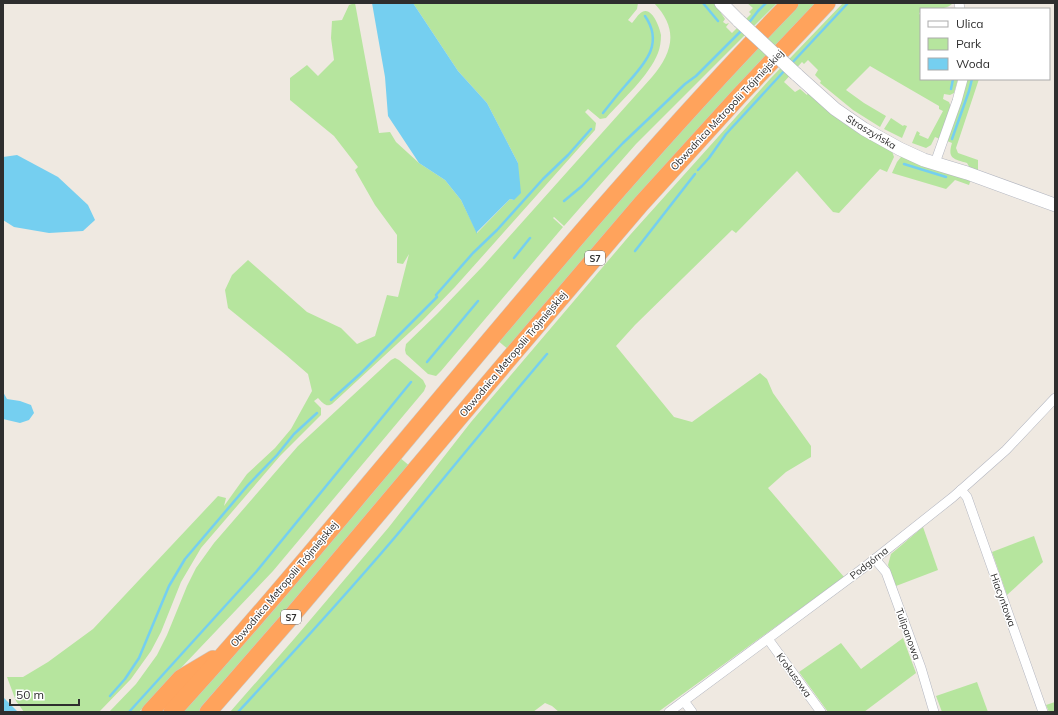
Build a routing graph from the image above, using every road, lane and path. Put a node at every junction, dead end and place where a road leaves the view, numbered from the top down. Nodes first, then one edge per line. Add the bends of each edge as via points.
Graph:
1 (721, 3) edge
2 (790, 3) edge
3 (827, 3) edge
4 (963, 80) edge
5 (935, 164) junction
6 (1055, 205) edge
7 (1054, 399) edge
8 (961, 490) junction
9 (875, 559) junction
10 (768, 639) junction
11 (229, 649) junction
12 (684, 701) junction
13 (150, 712) edge
14 (172, 712) edge
15 (208, 712) edge
16 (669, 712) edge
17 (692, 712) edge
18 (821, 712) edge
19 (934, 712) edge
20 (1043, 712) edge

1 - 5 street, Straszyńska, bridge via 835,109 900,149
2 - 11 highway, Obwodnica Metropolii Trójmiejskiej / S7 via 622,184
3 - 15 highway, Obwodnica Metropolii Trójmiejskiej / S7 via 641,204
4 - 5 street
5 - 6 street, Straszyńska via 968,173
7 - 8 street, Podgórna via 1006,450
8 - 9 street, Podgórna
8 - 20 street, Hiacyntowa via 967,497
9 - 10 street, Podgórna
9 - 19 street, Tulipanowa via 886,572
10 - 12 street, Podgórna
10 - 18 street, Krokusowa
11 - 13 highway via 181,678
11 - 14 highway, Obwodnica Metropolii Trójmiejskiej / S7
12 - 16 street, Podgórna
12 - 17 street

